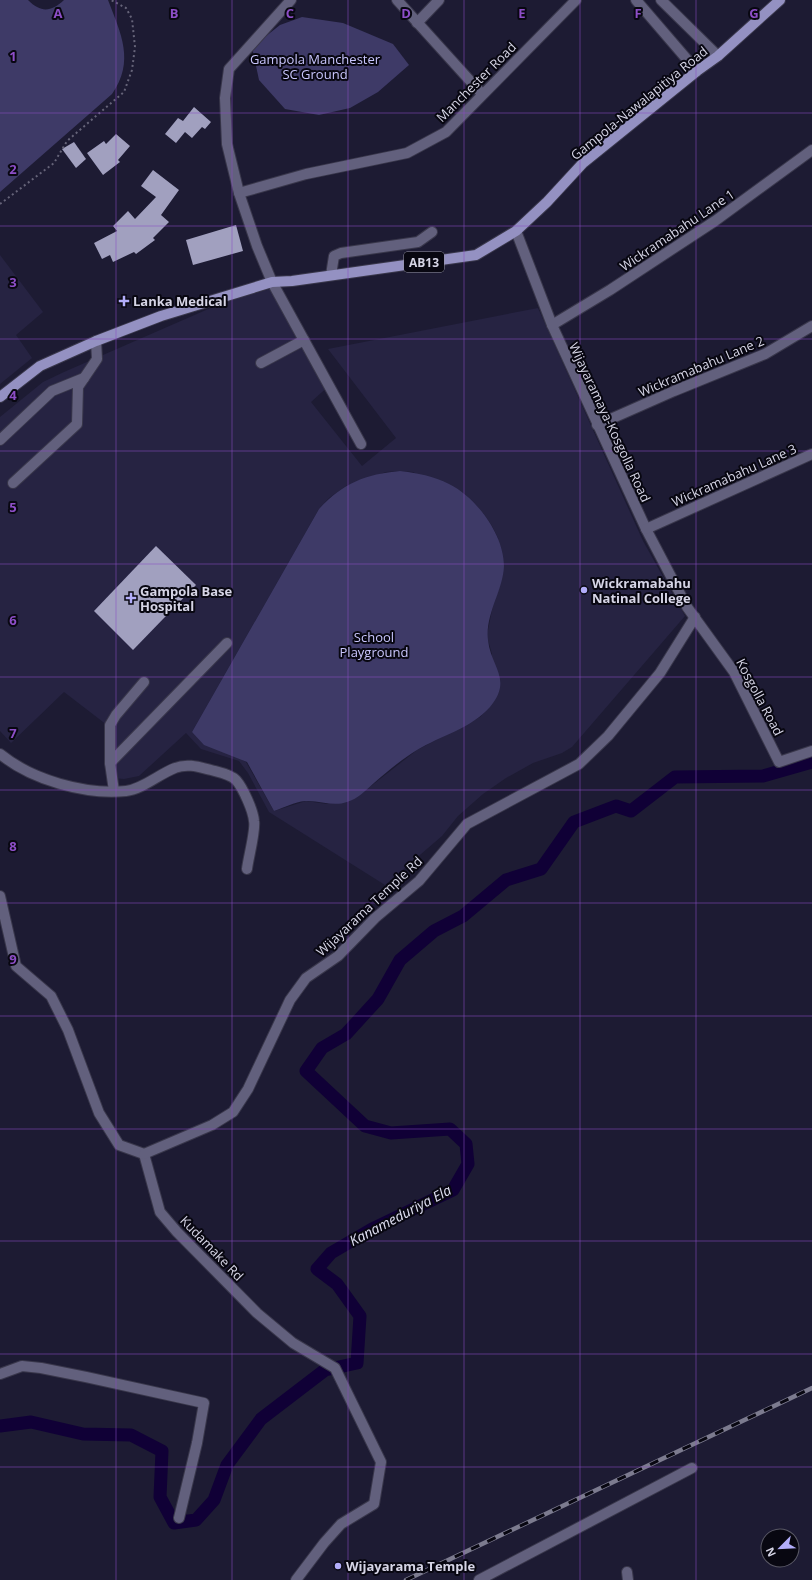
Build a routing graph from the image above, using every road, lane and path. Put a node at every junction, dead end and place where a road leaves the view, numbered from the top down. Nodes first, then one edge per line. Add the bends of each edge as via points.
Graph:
1 (111, 0) edge
2 (291, 0) edge
3 (397, 0) edge
4 (439, 0) edge
5 (576, 0) edge
6 (636, 0) edge
7 (661, 0) edge
8 (780, 0) edge
9 (417, 23) junction
10 (718, 56) junction
11 (697, 71) junction
12 (482, 94) junction
13 (812, 150) edge
14 (239, 193) junction
15 (0, 204) edge
16 (516, 231) junction
17 (432, 232) dead end
18 (331, 275) junction
19 (272, 282) junction
20 (552, 325) junction
21 (812, 326) edge
22 (304, 340) junction
23 (96, 341) junction
24 (260, 363) dead end
25 (84, 378) junction
26 (0, 397) edge
27 (597, 425) junction
28 (0, 440) edge
29 (361, 444) dead end
30 (812, 454) edge
31 (14, 483) dead end
32 (646, 529) junction
33 (695, 617) junction
34 (227, 643) dead end
35 (144, 682) dead end
36 (812, 751) edge
37 (0, 754) edge
38 (110, 763) junction
39 (114, 791) junction
40 (247, 869) dead end
41 (0, 896) edge
42 (144, 1154) junction
43 (0, 1374) edge
44 (692, 1468) dead end
45 (178, 1518) dead end
46 (296, 1580) edge
47 (479, 1580) edge

1 - 15 path via 126,8 132,19 135,47 132,70 124,92 67,141 54,163
2 - 14 street via 229,69 225,98 227,144
3 - 9 street
4 - 9 street
5 - 12 street, Manchester Road
6 - 11 street
7 - 10 street
8 - 10 main road, Gampola-Nawalapitiya Road / AB13
9 - 12 street
10 - 11 main road, Gampola-Nawalapitiya Road / AB13
11 - 16 main road, Gampola-Nawalapitiya Road / AB13 via 583,163
12 - 14 street, Manchester Road via 446,132 407,153 306,174
13 - 20 street, Wickramabahu Lane 1 via 715,221
14 - 19 street
16 - 18 main road, Gampola-Nawalapitiya Road / AB13 via 476,255
16 - 20 street, Wijayaramaya-Kosgolla Road
17 - 18 street via 418,242 341,253 334,256
18 - 19 main road, Gampola-Nawalapitiya Road / AB13
19 - 22 street
19 - 23 main road, Gampola-Nawalapitiya Road / AB13 via 161,316
20 - 27 street, Wijayaramaya-Kosgolla Road
21 - 27 street, Wickramabahu Lane 2 via 765,354
22 - 24 street
22 - 29 street
23 - 25 street via 96,359
23 - 26 main road, Gampola-Nawalapitiya Road / AB13 via 40,366
25 - 28 street via 52,391
25 - 31 street via 78,387 77,424
27 - 32 street, Wijayaramaya-Kosgolla Road
30 - 32 street, Wickramabahu Lane 3
32 - 33 street, Wijayaramaya-Kosgolla Road via 687,607
33 - 36 street, Kosgolla Road via 734,672 779,762
33 - 42 street, Wijayarama Temple Rd via 660,673 608,736 579,764 467,824 419,881 375,918 338,956 306,978 290,1000 248,1088 233,1112 212,1125
34 - 38 street
35 - 38 street via 110,725
37 - 39 street via 22,769 56,782 102,792
38 - 39 street
39 - 40 street via 127,791 155,780 175,768 187,765 220,772 235,780 247,798 255,822
41 - 42 street via 16,966 51,996 68,1030 99,1113 119,1145
42 - 46 street, Kudamake Rd via 160,1212 257,1313 293,1343 335,1368 381,1462 374,1504 341,1524
43 - 45 street via 22,1366 41,1368 204,1403
44 - 47 street

